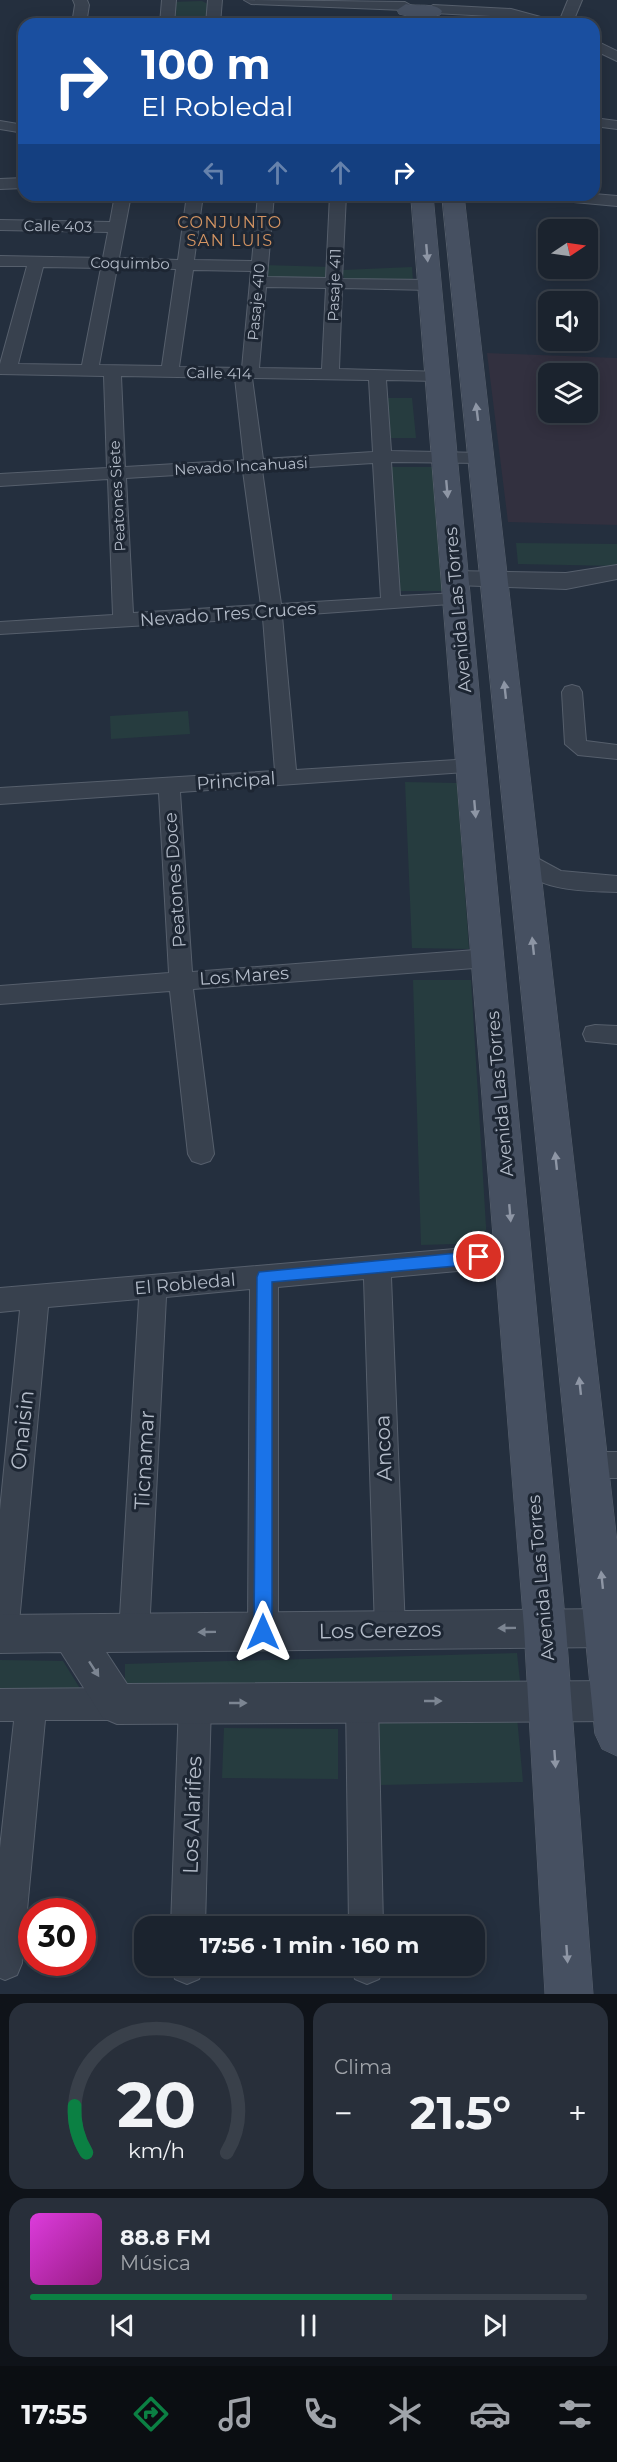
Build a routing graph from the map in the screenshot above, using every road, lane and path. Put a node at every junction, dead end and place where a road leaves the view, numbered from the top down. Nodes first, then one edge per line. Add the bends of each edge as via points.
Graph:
1 (81, 0) edge
2 (169, 0) edge
3 (214, 0) edge
4 (251, 0) edge
5 (261, 0) edge
6 (575, 0) edge
7 (406, 10) edge
8 (434, 10) edge
9 (80, 18) edge
10 (168, 18) edge
11 (213, 18) edge
12 (531, 18) edge
13 (568, 18) edge
14 (600, 47) edge
15 (617, 57) edge
16 (600, 123) edge
17 (0, 125) edge
18 (617, 125) edge
19 (18, 128) edge
20 (18, 183) edge
21 (0, 184) edge
22 (600, 200) edge
23 (122, 201) edge
24 (194, 201) edge
25 (266, 201) edge
26 (338, 201) edge
27 (423, 201) edge
28 (454, 201) edge
29 (617, 201) edge
30 (0, 225) edge
31 (117, 227) junction
32 (0, 261) edge
33 (36, 262) junction
34 (110, 263) junction
35 (185, 264) junction
36 (259, 274) junction
37 (334, 283) junction
38 (430, 285) junction
39 (471, 359) junction
40 (437, 367) junction
41 (4, 370) edge
42 (89, 371) junction
43 (112, 371) junction
44 (170, 372) junction
45 (247, 373) junction
46 (330, 375) junction
47 (376, 375) junction
48 (444, 455) junction
49 (382, 457) junction
50 (483, 458) junction
51 (253, 465) junction
52 (116, 473) junction
53 (0, 480) edge
54 (617, 572) edge
55 (494, 579) junction
56 (456, 588) junction
57 (391, 604) junction
58 (272, 611) junction
59 (123, 621) junction
60 (0, 628) edge
61 (572, 692) dead end
62 (510, 741) junction
63 (617, 752) edge
64 (470, 754) junction
65 (286, 778) junction
66 (169, 785) junction
67 (0, 796) edge
68 (524, 859) junction
69 (566, 883) junction
70 (617, 884) edge
71 (529, 904) junction
72 (490, 972) junction
73 (182, 981) junction
74 (537, 987) junction
75 (0, 994) edge
76 (201, 1154) dead end
77 (513, 1255) junction
78 (376, 1267) junction
79 (264, 1277) junction
80 (153, 1287) junction
81 (35, 1297) junction
82 (0, 1300) edge
83 (603, 1465) edge
84 (545, 1628) junction
85 (612, 1628) edge
86 (390, 1630) junction
87 (263, 1632) junction
88 (134, 1633) junction
89 (1, 1634) edge
90 (72, 1634) junction
91 (551, 1701) junction
92 (362, 1702) junction
93 (195, 1703) junction
94 (117, 1704) junction
95 (16, 1705) edge
96 (616, 1712) edge
97 (188, 1916) edge
98 (366, 1916) edge
99 (5, 1963) dead end
100 (569, 1994) edge

1 - 9 street
2 - 10 street
3 - 11 street
4 - 5 street
5 - 7 street via 304,8
6 - 13 street
7 - 8 main road
8 - 12 street
14 - 15 street
16 - 18 street
17 - 19 street
20 - 21 street
22 - 29 street
23 - 31 street
24 - 35 street
25 - 36 street, Pasaje 410
26 - 37 street, Pasaje 411
27 -> 38 main road, Avenida Las Torres
28 - 39 main road
30 - 31 street, Calle 403
31 - 34 street
32 - 33 street, Coquimbo
33 - 34 street, Coquimbo
33 - 41 street
34 - 35 street, Coquimbo
34 - 42 street
35 - 36 street, Coquimbo
35 - 44 street
36 - 37 street, Coquimbo
36 - 45 street, Pasaje 410
37 - 38 street, Coquimbo
37 - 46 street, Pasaje 411
38 - 40 main road, Avenida Las Torres
39 - 40 main road
50 -> 39 main road
40 - 47 street, Calle 414
40 - 48 main road, Avenida Las Torres
41 - 42 street, Calle 414
42 - 43 street, Calle 414
43 - 44 street, Calle 414
43 - 52 street, Peatones Siete
44 - 45 street, Calle 414
45 - 46 street, Calle 414
45 - 51 street, Pasaje 410
46 - 47 street, Calle 414
47 - 49 street
48 - 49 street, Nevado Incahuasi
48 - 50 street, Nevado Incahuasi
48 -> 56 main road, Avenida Las Torres
49 - 51 street, Nevado Incahuasi
49 - 57 street
50 - 55 main road
51 - 52 street, Nevado Incahuasi
51 - 58 street, Pasaje 410
52 - 53 street, Nevado Incahuasi
52 - 59 street, Peatones Siete
54 - 55 street via 566,581
55 - 56 street
62 -> 55 main road
56 - 57 street, Nevado Tres Cruces
56 - 64 main road, Avenida Las Torres
57 - 58 street, Nevado Tres Cruces
58 - 59 street, Nevado Tres Cruces
58 - 65 street, Pasaje 410
59 - 60 street, Nevado Tres Cruces
61 - 63 street via 576,744 586,750
62 - 64 main road via 488,736
62 - 68 main road
64 - 65 street, Principal
64 -> 72 main road, Avenida Las Torres
65 - 66 street, Principal
66 - 67 street, Principal
66 - 73 street, Peatones Doce
68 - 69 street
68 - 71 main road
69 - 70 street
69 - 71 street
74 -> 71 main road
72 - 73 street, Los Mares
72 - 74 main road via 502,993 530,993
72 -> 77 main road, Avenida Las Torres
73 - 75 street, Los Mares
73 - 76 street, Peatones Doce
83 -> 74 main road
77 - 78 street, El Robledal
77 - 84 main road, Avenida Las Torres
78 - 79 street, El Robledal
78 - 86 street, Ancoa
79 - 80 street, El Robledal
79 - 87 street
80 - 81 street, El Robledal
80 - 88 street, Ticnamar
81 - 82 street, El Robledal
81 - 89 street, Onaisin
85 -> 83 main road
84 - 85 street, Los Cerezos
84 -> 86 street, Los Cerezos
84 - 91 main road, Avenida Las Torres
85 - 96 main road
86 - 87 street, Los Cerezos
87 -> 88 street, Los Cerezos
88 - 90 street, Los Cerezos
89 - 90 street, Los Cerezos
90 -> 94 street
92 -> 91 street
91 - 96 street
91 -> 100 main road, Avenida Las Torres
93 -> 92 street
92 - 98 street
93 - 94 street
93 - 97 street, Los Alarifes
94 - 95 street
95 - 99 street

